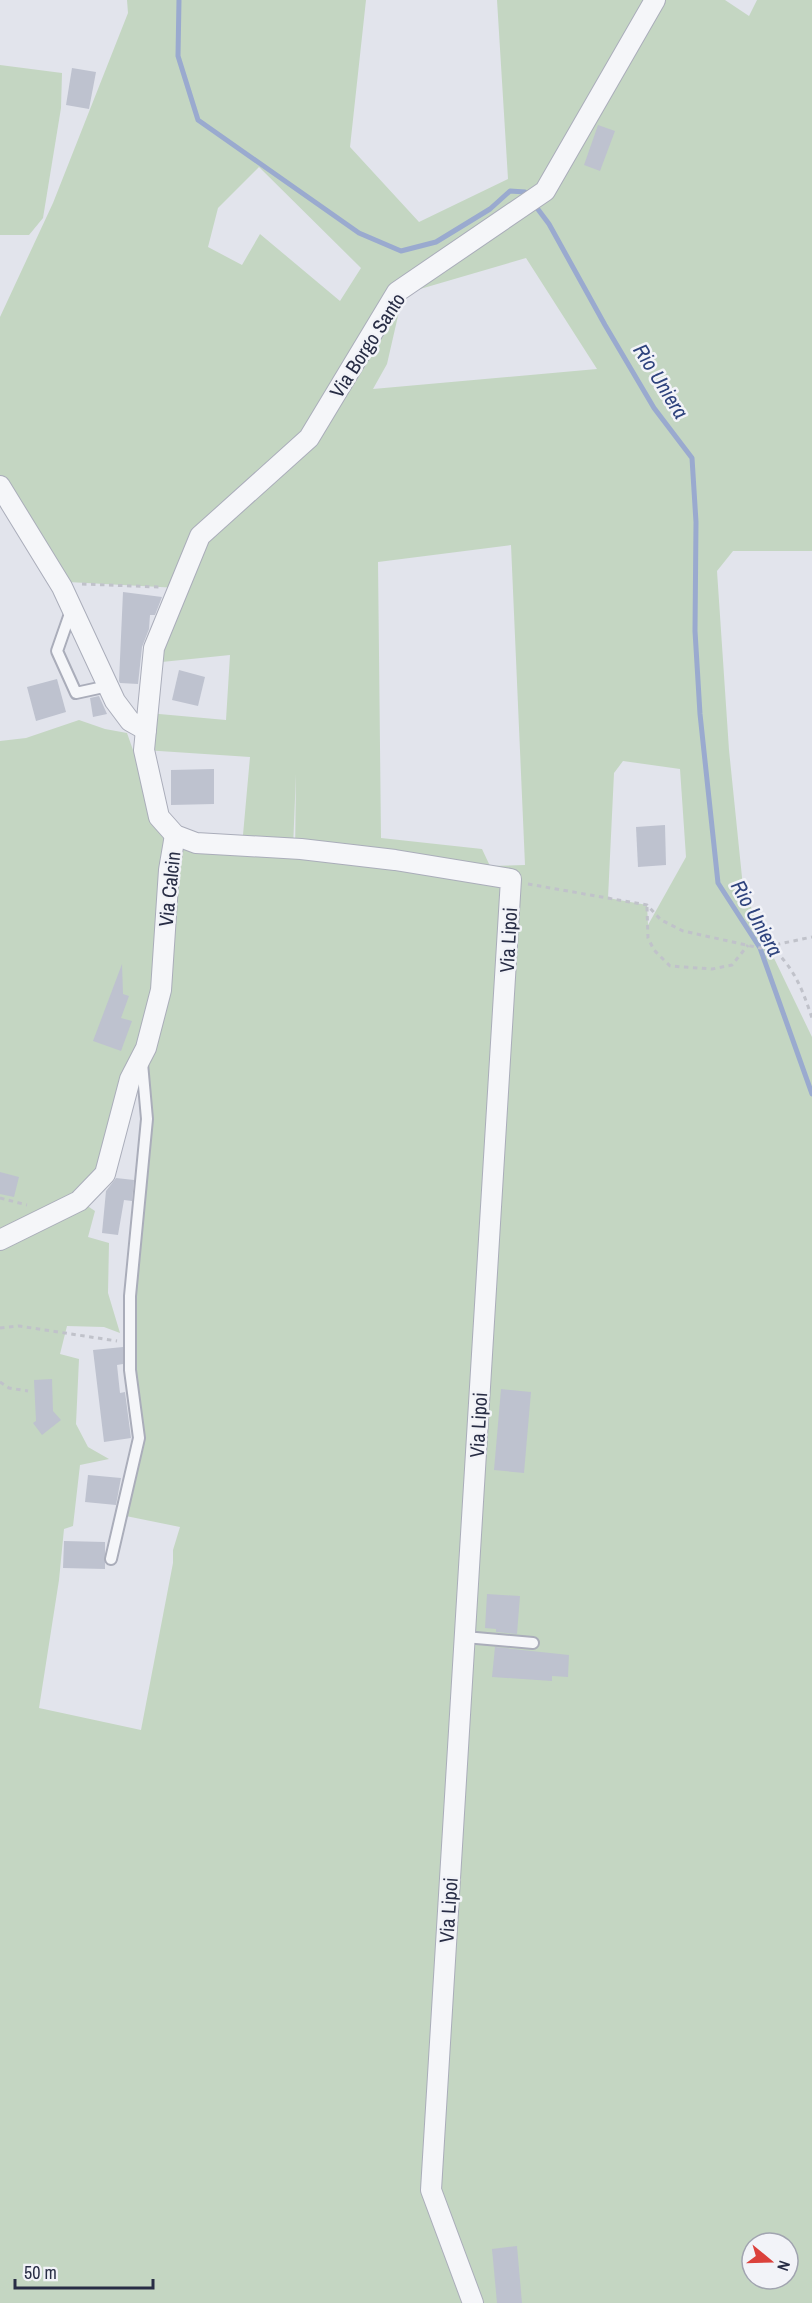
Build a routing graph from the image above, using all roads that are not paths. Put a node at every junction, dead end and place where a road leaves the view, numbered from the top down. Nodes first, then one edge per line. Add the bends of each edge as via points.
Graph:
1 (655, 0) edge
2 (0, 486) edge
3 (72, 608) junction
4 (108, 686) junction
5 (146, 730) junction
6 (175, 835) junction
7 (141, 1057) junction
8 (0, 1240) edge
9 (111, 1559) dead end
10 (465, 1637) junction
11 (534, 1643) dead end
12 (474, 2303) edge

1 - 5 street, Via Borgo Santo via 545,191 397,292 309,438 200,536 154,648
2 - 3 street
3 - 4 street
3 - 4 lane via 57,651 76,693
4 - 5 street via 130,721
5 - 6 street, Via Calcin via 144,750 159,817
6 - 7 street, Via Calcin via 161,990
6 - 10 street, Via Lipoi via 196,843 313,850 511,879
7 - 8 street, Via Calcin via 130,1079 105,1173 79,1202
7 - 9 lane via 147,1119 130,1296 130,1370 139,1438
10 - 11 lane
10 - 12 street, Via Lipoi via 431,2190

